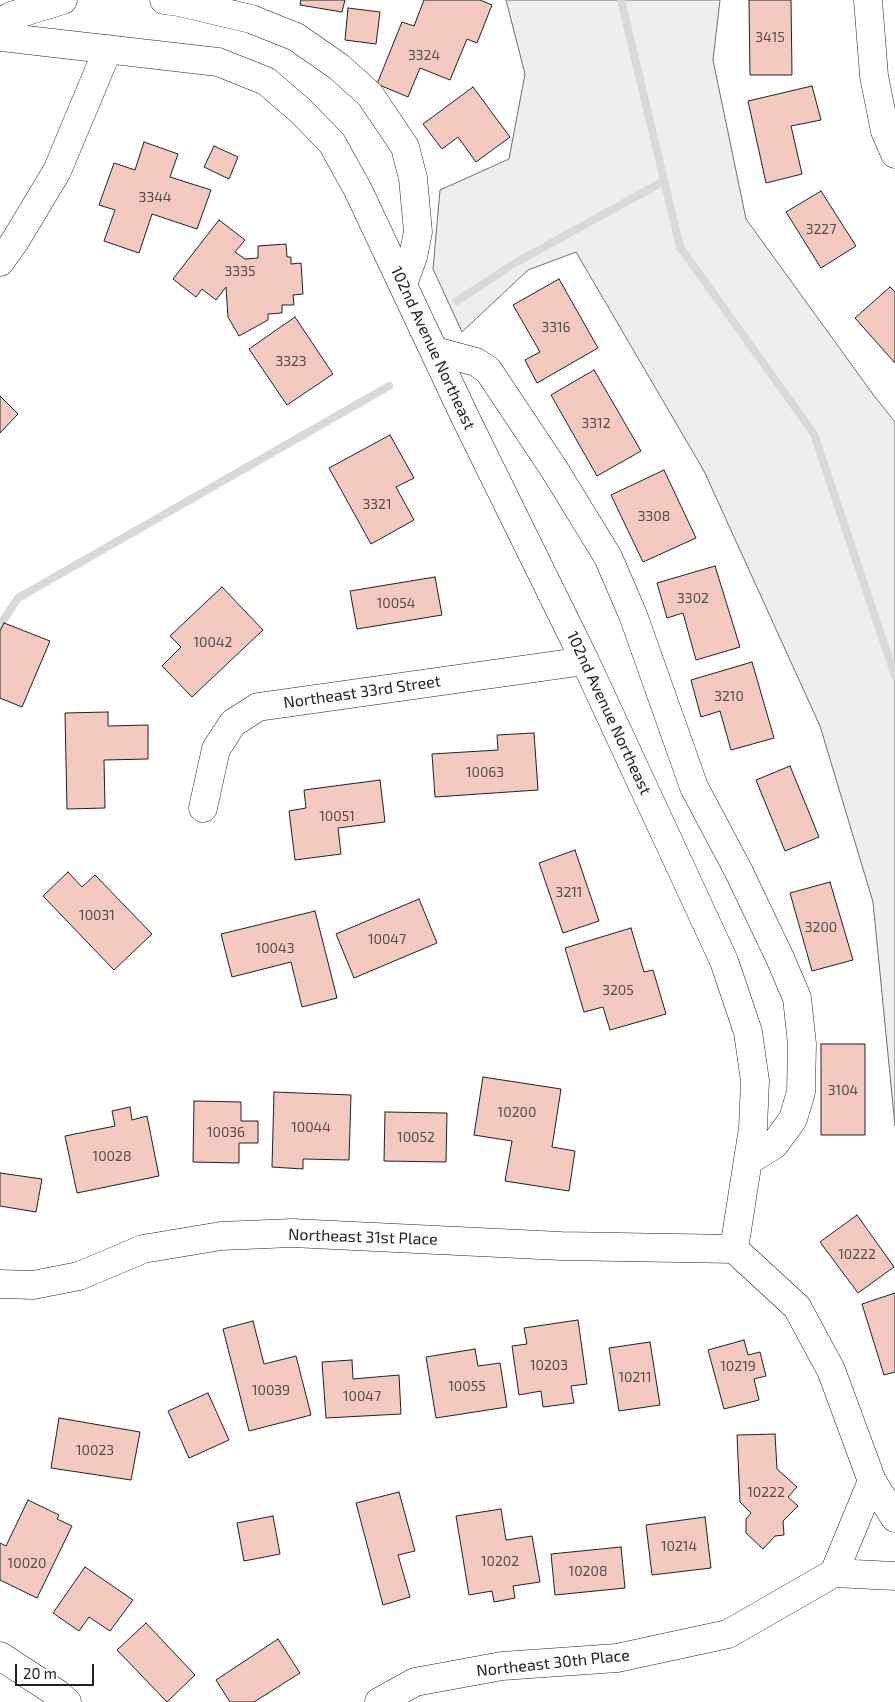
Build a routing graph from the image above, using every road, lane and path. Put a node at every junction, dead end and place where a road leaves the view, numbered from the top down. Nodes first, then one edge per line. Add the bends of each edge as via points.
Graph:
1 (63, 0) edge
2 (164, 0) edge
3 (868, 0) edge
4 (0, 23) edge
5 (0, 37) edge
6 (108, 49) junction
7 (895, 154) edge
8 (0, 262) edge
9 (403, 284) junction
10 (435, 351) junction
11 (585, 660) junction
12 (203, 808) dead end
13 (748, 1161) junction
14 (734, 1249) junction
15 (0, 1284) edge
16 (872, 1481) junction
17 (895, 1518) edge
18 (834, 1573) junction
19 (895, 1576) edge
20 (0, 1656) edge
21 (67, 1702) edge
22 (379, 1702) edge

1 - 4 street via 11,16
2 - 9 street via 250,20 296,37 339,67 370,95 405,147 413,178 418,232
3 - 7 street via 874,76 885,131
5 - 6 street, 102nd Avenue Northeast
6 - 8 street via 57,171
6 - 9 street, 102nd Avenue Northeast via 218,62 266,81 301,110 332,143
9 - 10 street, 102nd Avenue Northeast
10 - 11 street, 102nd Avenue Northeast
10 - 13 street via 476,362 488,370 608,557 633,616 694,787 739,872 797,998 802,1044 801,1082 793,1119 774,1145
11 - 12 street, Northeast 33rd Street via 258,707 233,723 216,749
11 - 13 street, 102nd Avenue Northeast via 724,961 748,1032 755,1081
13 - 14 street, 102nd Avenue Northeast
14 - 15 street, Northeast 31st Place via 561,1246 292,1233 221,1236 143,1250 79,1276 33,1285
14 - 16 street via 797,1307 831,1370
16 - 17 street
16 - 18 street
18 - 19 street
18 - 22 street, Northeast 30th Place via 728,1634 617,1658 502,1666 415,1682
20 - 21 street

